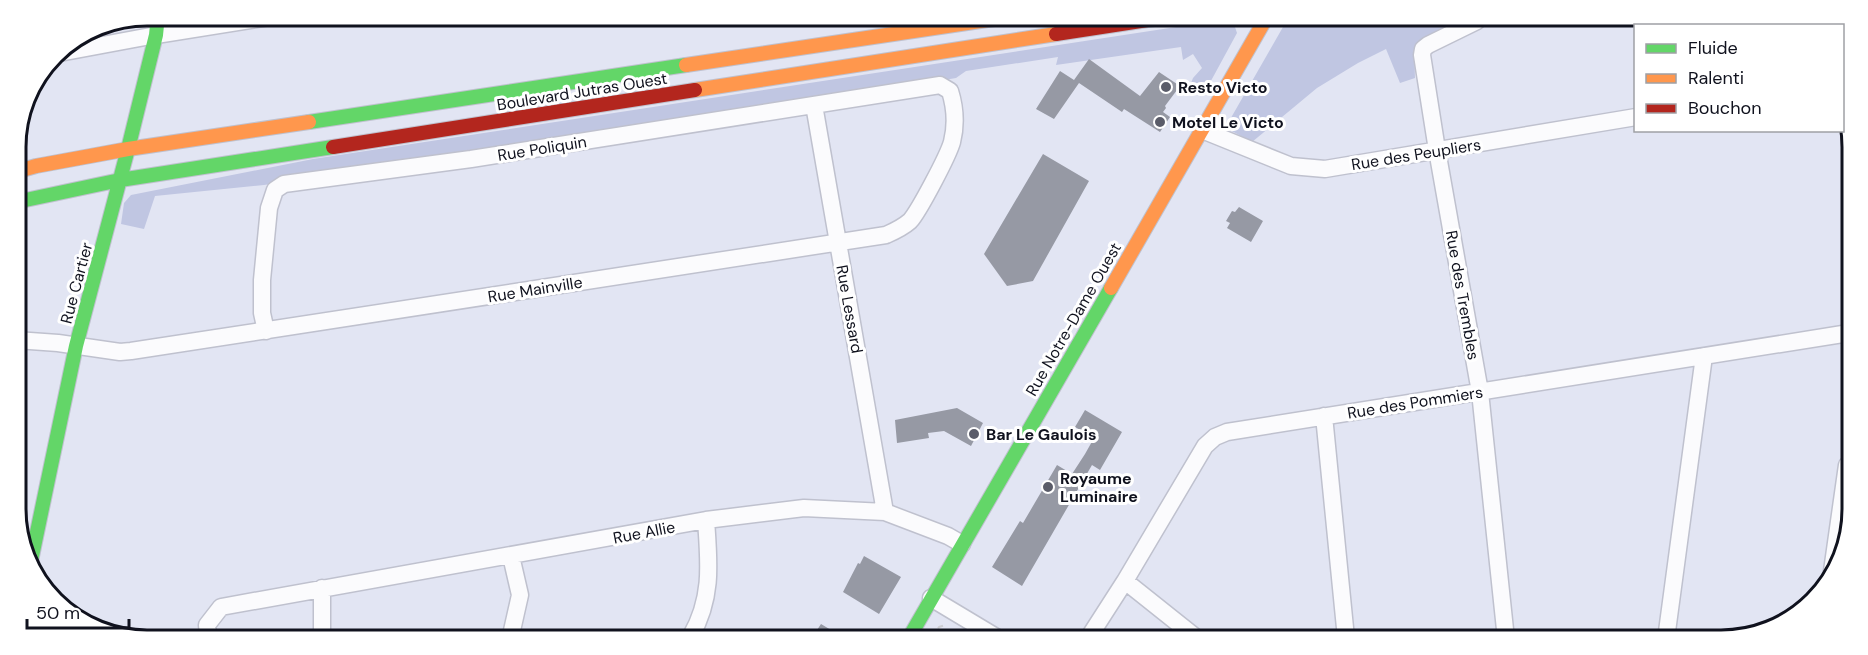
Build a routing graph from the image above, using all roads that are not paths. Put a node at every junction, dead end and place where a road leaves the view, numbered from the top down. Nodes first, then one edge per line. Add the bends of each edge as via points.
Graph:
1 (157, 26) edge
2 (213, 26) edge
3 (947, 26) edge
4 (1109, 26) edge
5 (1262, 26) edge
6 (1466, 26) edge
7 (156, 35) junction
8 (73, 50) edge
9 (950, 91) joint
10 (814, 105) junction
11 (1634, 117) edge
12 (1202, 130) junction
13 (128, 149) junction
14 (1437, 150) junction
15 (26, 169) edge
16 (120, 180) junction
17 (26, 200) edge
18 (838, 242) junction
19 (266, 330) junction
20 (1842, 334) edge
21 (26, 341) edge
22 (76, 346) junction
23 (1704, 356) junction
24 (1480, 392) junction
25 (1324, 416) junction
26 (1842, 500) edge
27 (885, 512) junction
28 (706, 520) junction
29 (962, 544) junction
30 (33, 551) edge
31 (1835, 551) edge
32 (511, 556) junction
33 (1125, 581) junction
34 (322, 588) junction
35 (931, 598) junction
36 (983, 629) edge
37 (1094, 629) edge
38 (1187, 629) edge
39 (1345, 629) edge
40 (1505, 629) edge
41 (1667, 629) edge
42 (207, 630) edge
43 (322, 630) edge
44 (514, 630) edge
45 (694, 630) edge
46 (914, 630) edge

1 - 7 main road, Rue Cartier
2 - 7 street
3 - 13 main road, Boulevard Jutras Ouest
4 - 16 main road, Boulevard Jutras Ouest
5 - 12 main road, Rue Notre-Dame Ouest
6 - 14 street, Rue des Trembles via 1423,49
7 - 8 street
7 - 13 main road, Rue Cartier
9 - 10 street, Rue Poliquin via 940,85
9 - 18 street, Rue Mainville via 955,106 952,143 912,219 886,235
10 - 18 street, Rue Lessard
10 - 19 street, Rue Poliquin via 284,184 275,190 269,208 262,279
11 - 14 street, Rue des Peupliers
12 - 14 street, Rue des Peupliers via 1273,160 1307,169
12 - 29 main road, Rue Notre-Dame Ouest
13 - 15 main road, Boulevard Jutras Ouest
13 - 16 main road, Rue Cartier
14 - 24 street, Rue des Trembles
16 - 17 main road, Boulevard Jutras Ouest
16 - 22 main road, Rue Cartier
18 - 19 street, Rue Mainville
18 - 27 street, Rue Lessard
19 - 22 street, Rue Mainville via 120,352
20 - 23 street, Rue des Pommiers
21 - 22 street, Rue Mainville
22 - 30 main road, Rue Cartier
23 - 24 street, Rue des Pommiers
23 - 41 street
24 - 25 street, Rue des Pommiers
24 - 40 street, Rue des Trembles
25 - 33 street, Rue des Pommiers via 1215,437 1205,446
25 - 39 street
26 - 31 street
27 - 28 street, Rue Allie via 804,508
27 - 29 street, Rue Allie
28 - 32 street, Rue Allie
28 - 45 street via 708,592
29 - 35 main road, Rue Notre-Dame Ouest
32 - 34 street, Rue Allie
32 - 44 street via 520,595
33 - 37 street, Rue des Pommiers
33 - 38 street
34 - 42 street, Rue Allie via 221,607
34 - 43 street
35 - 36 street
35 - 46 main road, Rue Notre-Dame Ouest

